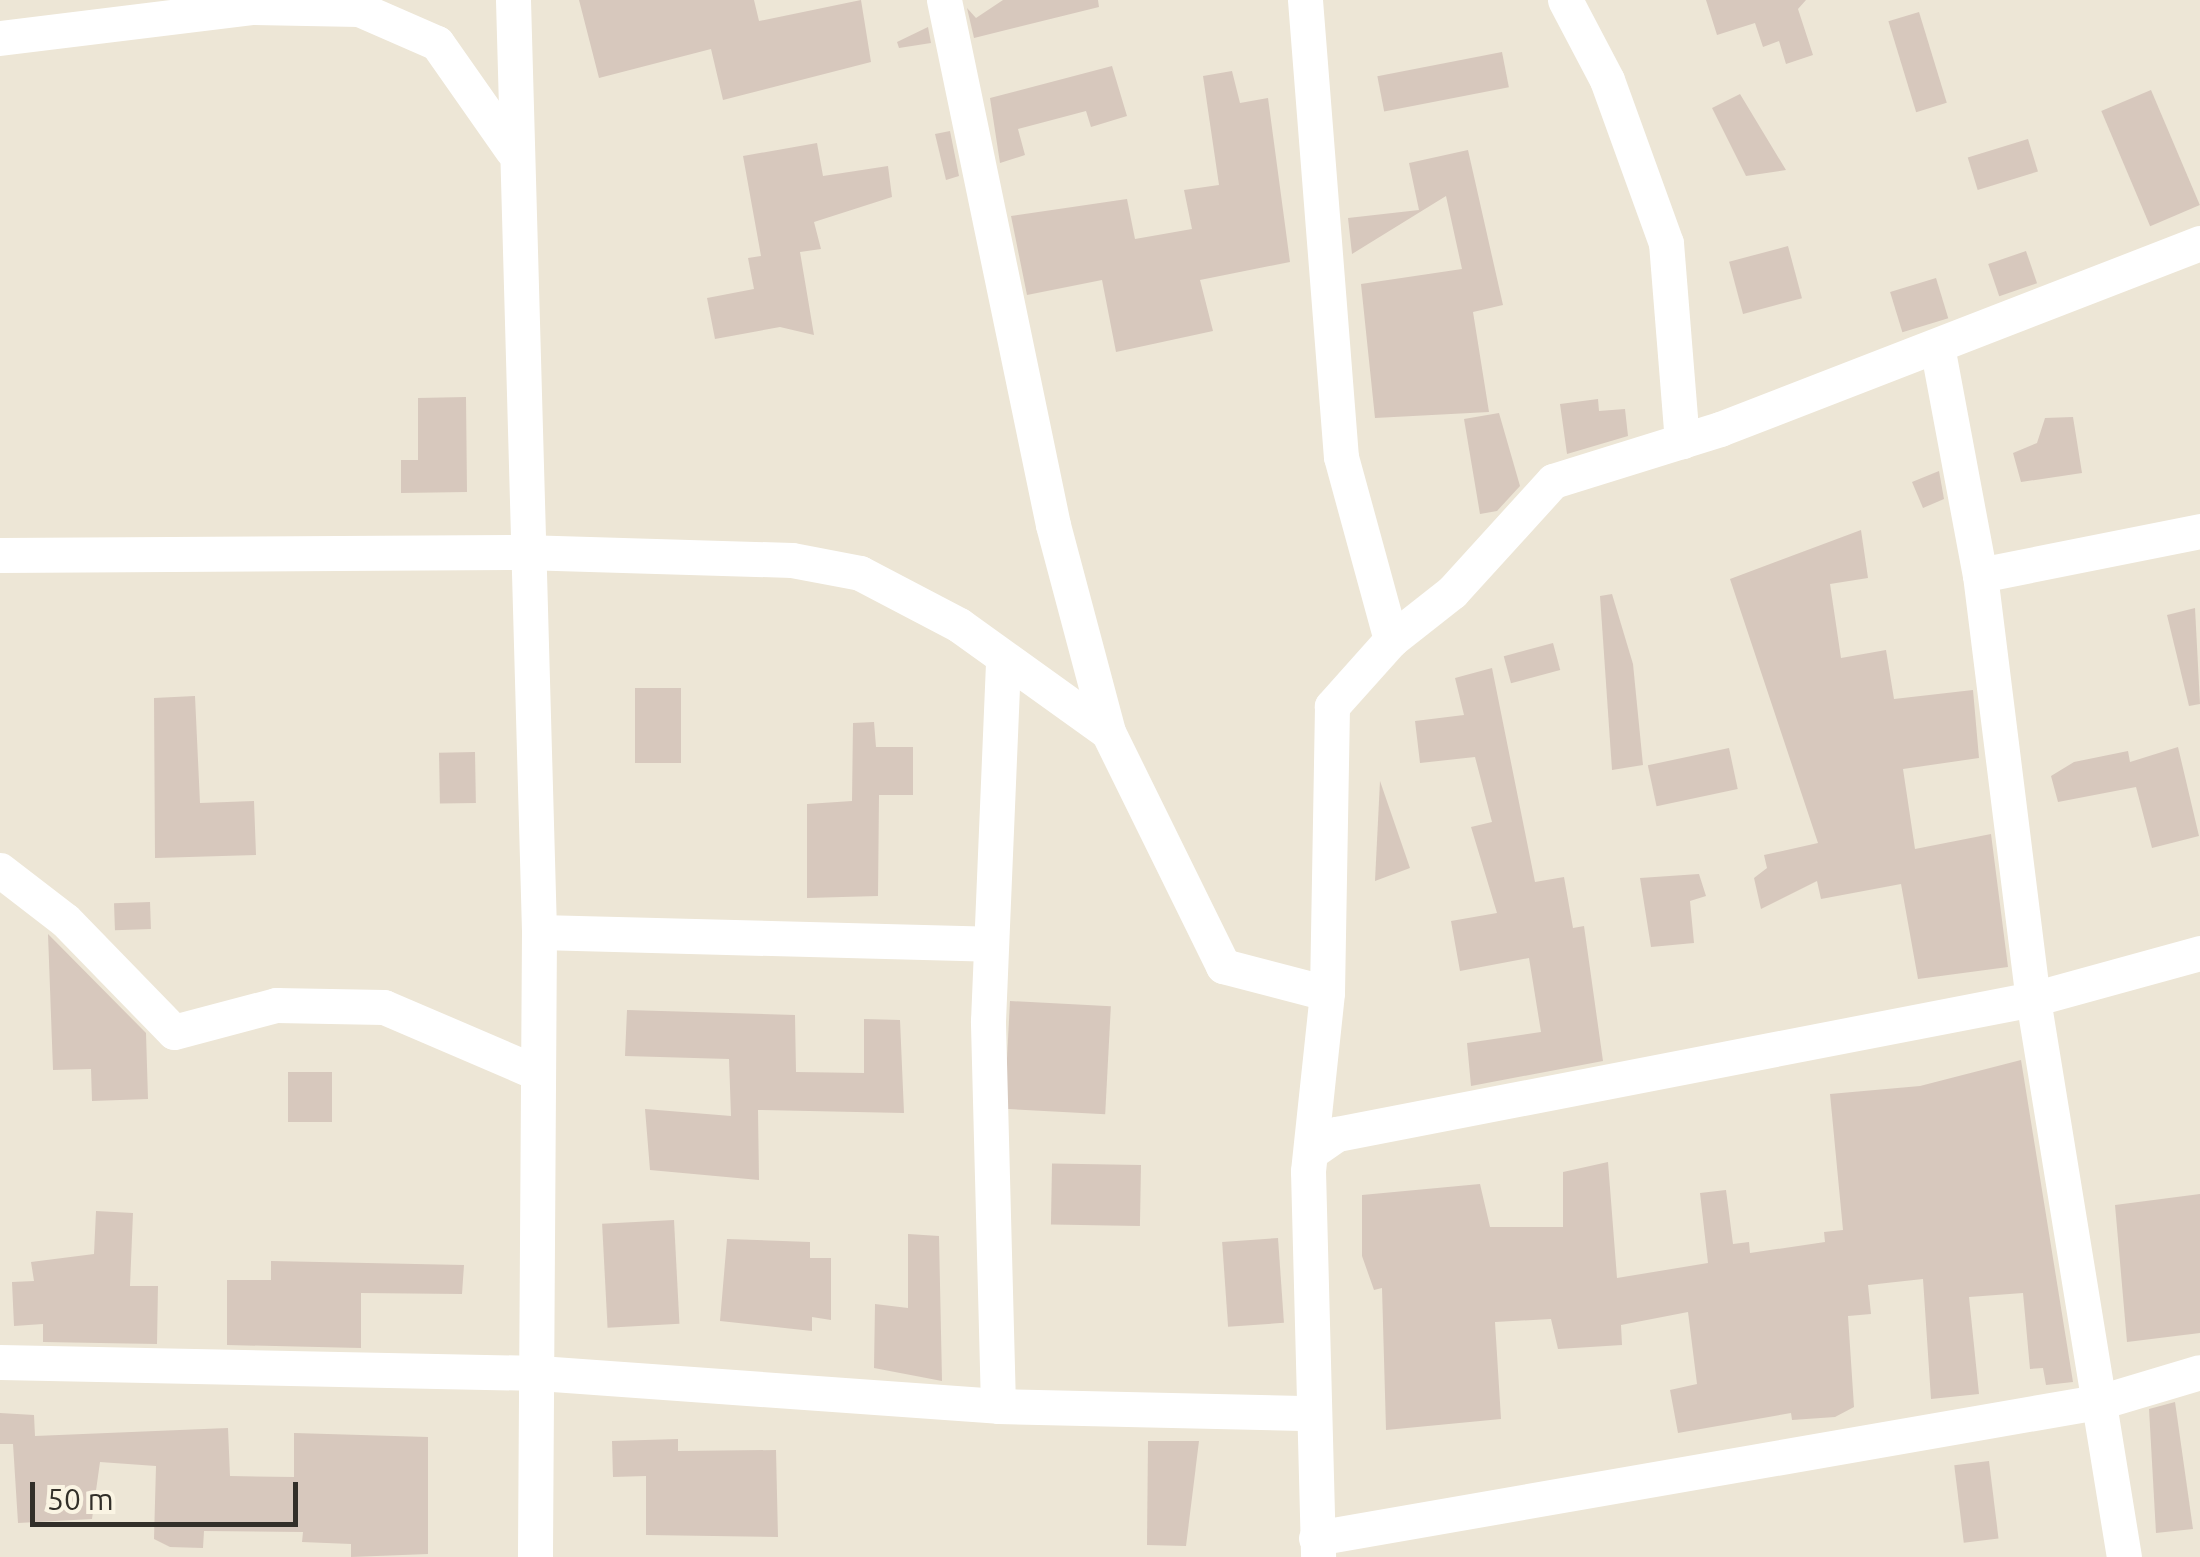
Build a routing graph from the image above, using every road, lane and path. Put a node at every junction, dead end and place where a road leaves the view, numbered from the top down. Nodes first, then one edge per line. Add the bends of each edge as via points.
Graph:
1 (513, 0) edge
2 (944, 0) edge
3 (1305, 0) edge
4 (1565, 0) edge
5 (0, 38) edge
6 (512, 150) junction
7 (2200, 244) edge
8 (1937, 346) junction
9 (1682, 441) junction
10 (2200, 531) edge
11 (524, 552) junction
12 (0, 555) edge
13 (1980, 575) junction
14 (1391, 640) junction
15 (1003, 663) junction
16 (1108, 732) junction
17 (0, 870) edge
18 (539, 932) junction
19 (990, 944) junction
20 (2200, 952) edge
21 (1326, 994) junction
22 (2033, 998) junction
23 (533, 1071) junction
24 (1311, 1152) junction
25 (0, 1362) edge
26 (2200, 1372) edge
27 (538, 1373) junction
28 (2104, 1400) junction
29 (998, 1406) junction
30 (1314, 1413) junction
31 (1317, 1547) edge
32 (536, 1557) edge
33 (2124, 1557) edge

1 - 6 street
2 - 16 street via 1053,526
3 - 14 street via 1338,438
4 - 9 street via 1607,80 1666,243
5 - 6 street via 253,6 359,9 437,42
6 - 11 street
7 - 8 street
8 - 9 street
8 - 13 street
9 - 14 street via 1553,481 1452,592
10 - 13 street
11 - 12 street
11 - 15 street via 792,560 860,573 959,625
11 - 18 street
13 - 22 street
14 - 21 street via 1332,706
15 - 16 street
15 - 19 street
16 - 21 street via 1223,966
17 - 23 street via 65,920 174,1032 276,1004 384,1006
18 - 19 street
18 - 23 street
19 - 29 street
20 - 22 street
21 - 24 street
22 - 24 street via 1355,1130
22 - 28 street
23 - 27 street
24 - 30 street
25 - 27 street
26 - 28 street
27 - 29 street
27 - 32 street
28 - 31 street
28 - 33 street
29 - 30 street
30 - 31 street

